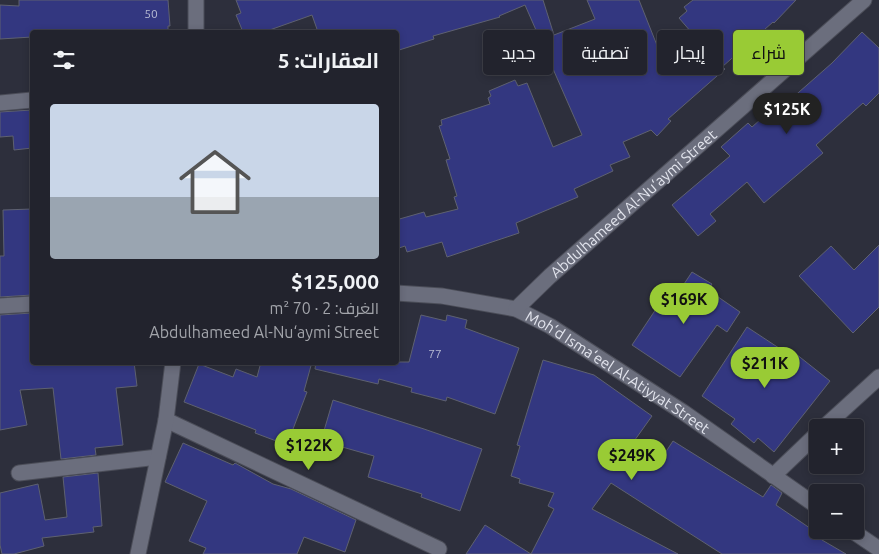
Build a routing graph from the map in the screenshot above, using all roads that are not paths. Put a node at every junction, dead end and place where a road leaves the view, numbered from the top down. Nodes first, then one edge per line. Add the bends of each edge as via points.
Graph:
1 (196, 0) edge
2 (864, 0) edge
3 (196, 30) edge
4 (30, 100) edge
5 (0, 103) edge
6 (399, 293) edge
7 (30, 304) edge
8 (0, 306) edge
9 (516, 309) junction
10 (174, 365) edge
11 (879, 377) edge
12 (833, 419) edge
13 (166, 420) junction
14 (809, 442) edge
15 (158, 458) junction
16 (19, 473) dead end
17 (773, 476) junction
18 (809, 500) edge
19 (864, 539) edge
20 (439, 549) dead end
21 (879, 549) edge
22 (138, 554) edge

1 - 3 street
2 - 9 street, Abdulhameed Al-Nu‘aymi Street
4 - 5 street
6 - 9 street, Moh‘d Isma‘eel Al-Atiyyat Street via 442,296
7 - 8 street
9 - 17 street, Moh‘d Isma‘eel Al-Atiyyat Street via 583,346
10 - 13 street
11 - 12 street
13 - 15 street
13 - 20 street
14 - 17 street
15 - 16 street
15 - 22 street
17 - 18 street, Moh‘d Isma‘eel Al-Atiyyat Street
19 - 21 street

